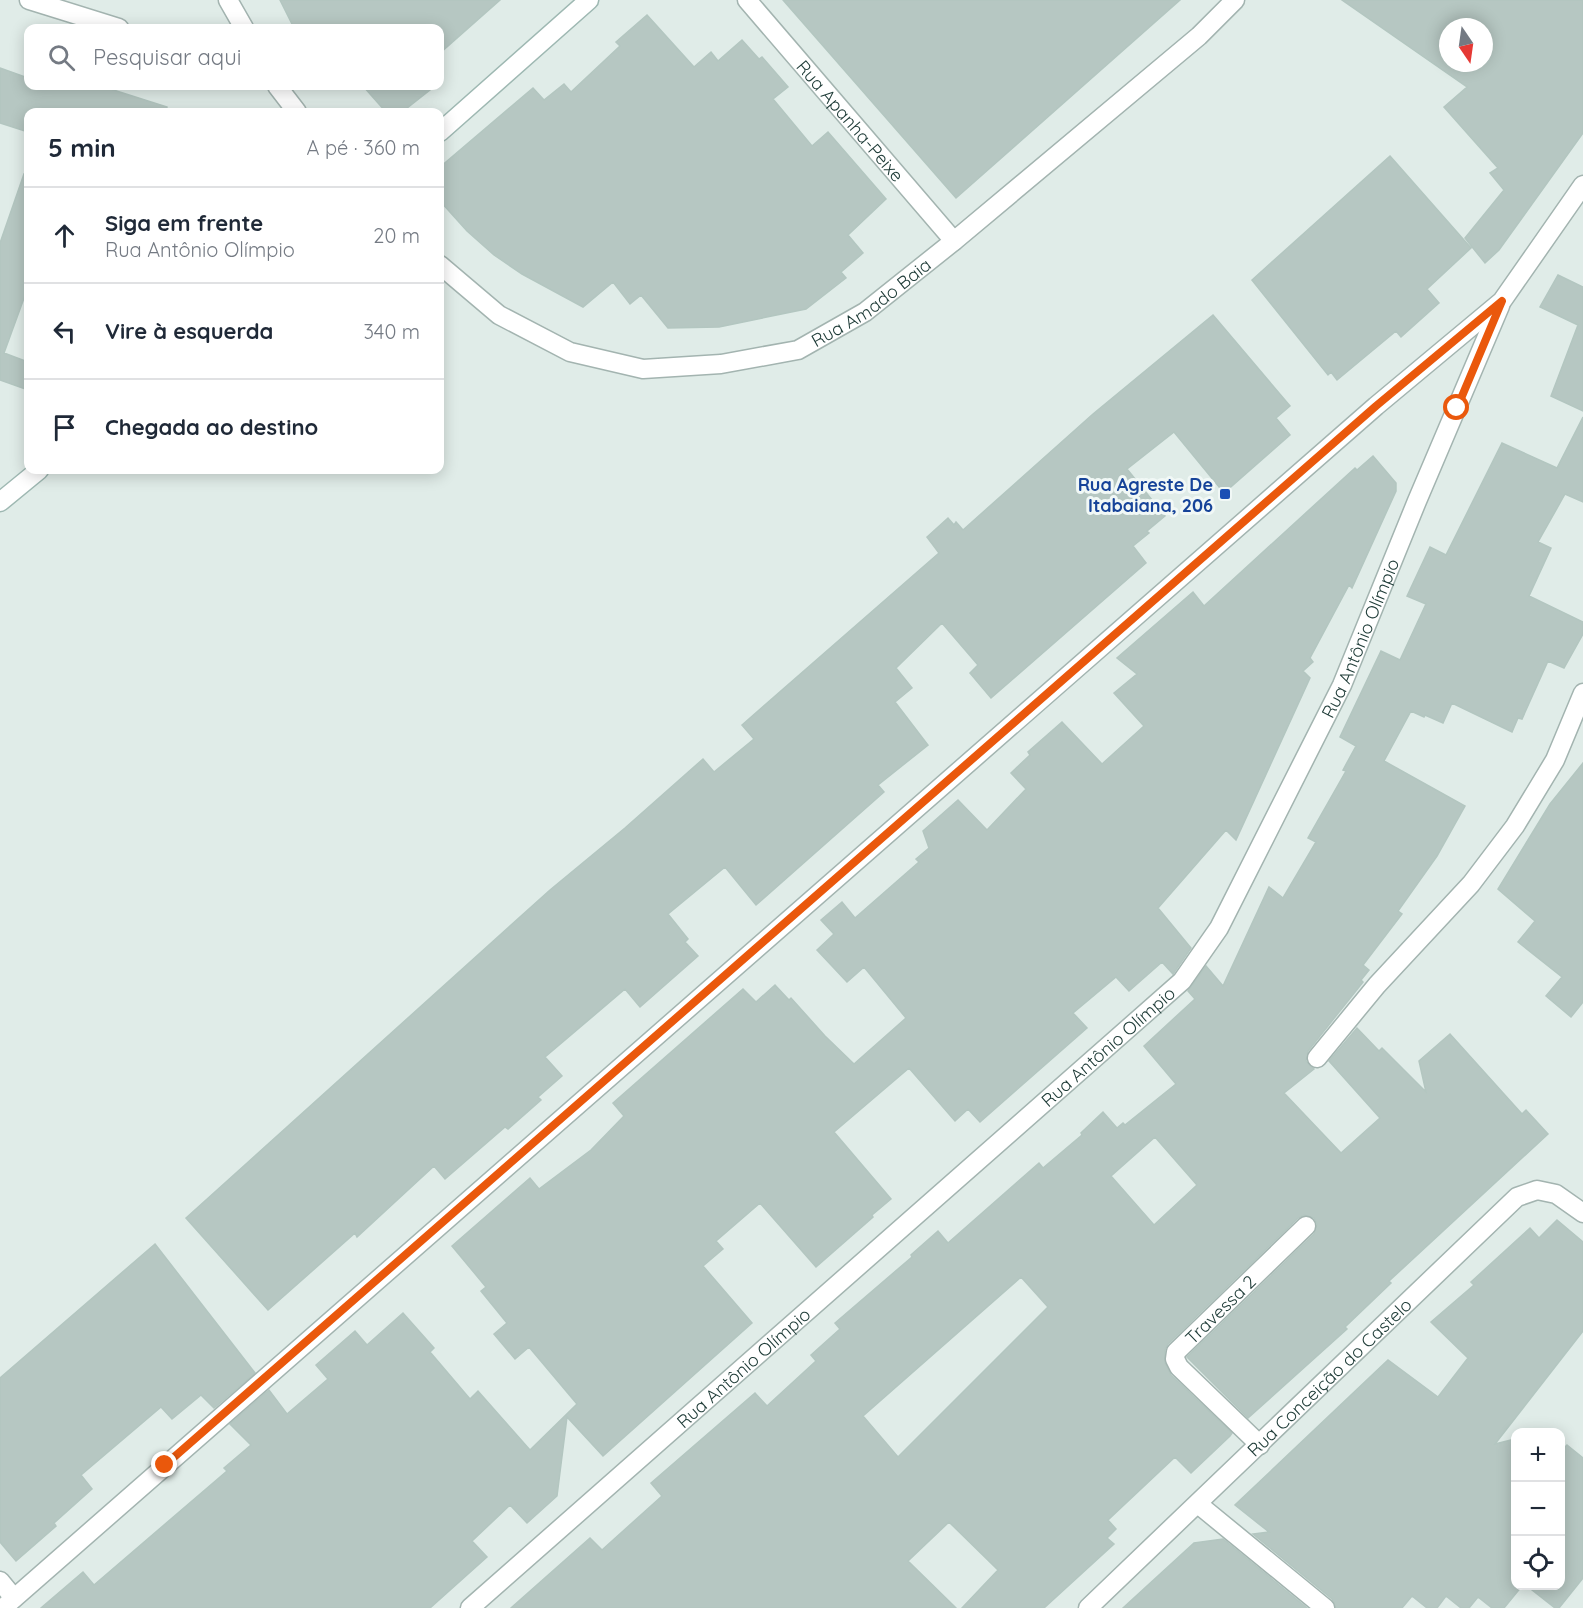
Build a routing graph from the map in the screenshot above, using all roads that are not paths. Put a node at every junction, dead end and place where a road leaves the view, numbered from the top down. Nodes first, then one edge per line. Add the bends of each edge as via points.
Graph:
1 (29, 0) edge
2 (228, 0) edge
3 (589, 0) edge
4 (747, 0) edge
5 (1235, 0) edge
6 (106, 24) edge
7 (242, 24) edge
8 (280, 90) edge
9 (294, 108) edge
10 (444, 128) edge
11 (1583, 185) edge
12 (954, 241) junction
13 (444, 268) edge
14 (1502, 301) junction
15 (34, 474) edge
16 (0, 502) edge
17 (1583, 693) edge
18 (1317, 1058) dead end
19 (1583, 1213) edge
20 (1306, 1226) dead end
21 (1260, 1444) junction
22 (1198, 1504) junction
23 (0, 1581) edge
24 (9, 1603) edge
25 (470, 1608) edge
26 (1088, 1608) edge
27 (1325, 1608) edge

1 - 6 street
2 - 7 street
3 - 10 street
4 - 12 street, Rua Apanha-Peixe
5 - 12 street, Rua Amado Baia via 1199,36
8 - 9 street
11 - 14 street
12 - 13 street, Rua Amado Baia via 865,312 798,350 721,364 643,369 570,352 499,315
14 - 24 street via 1376,406
14 - 25 street, Rua Antônio Olímpio via 1342,685 1219,928 1182,981
15 - 16 street
17 - 18 street via 1555,760 1515,826 1471,884 1377,985
19 - 21 street, Rua Conceição do Castelo via 1556,1194 1537,1190 1517,1197
20 - 21 street, Travessa 2 via 1176,1352 1179,1367
21 - 22 street, Rua Conceição do Castelo
22 - 26 street, Rua Conceição do Castelo
22 - 27 street
23 - 24 street

